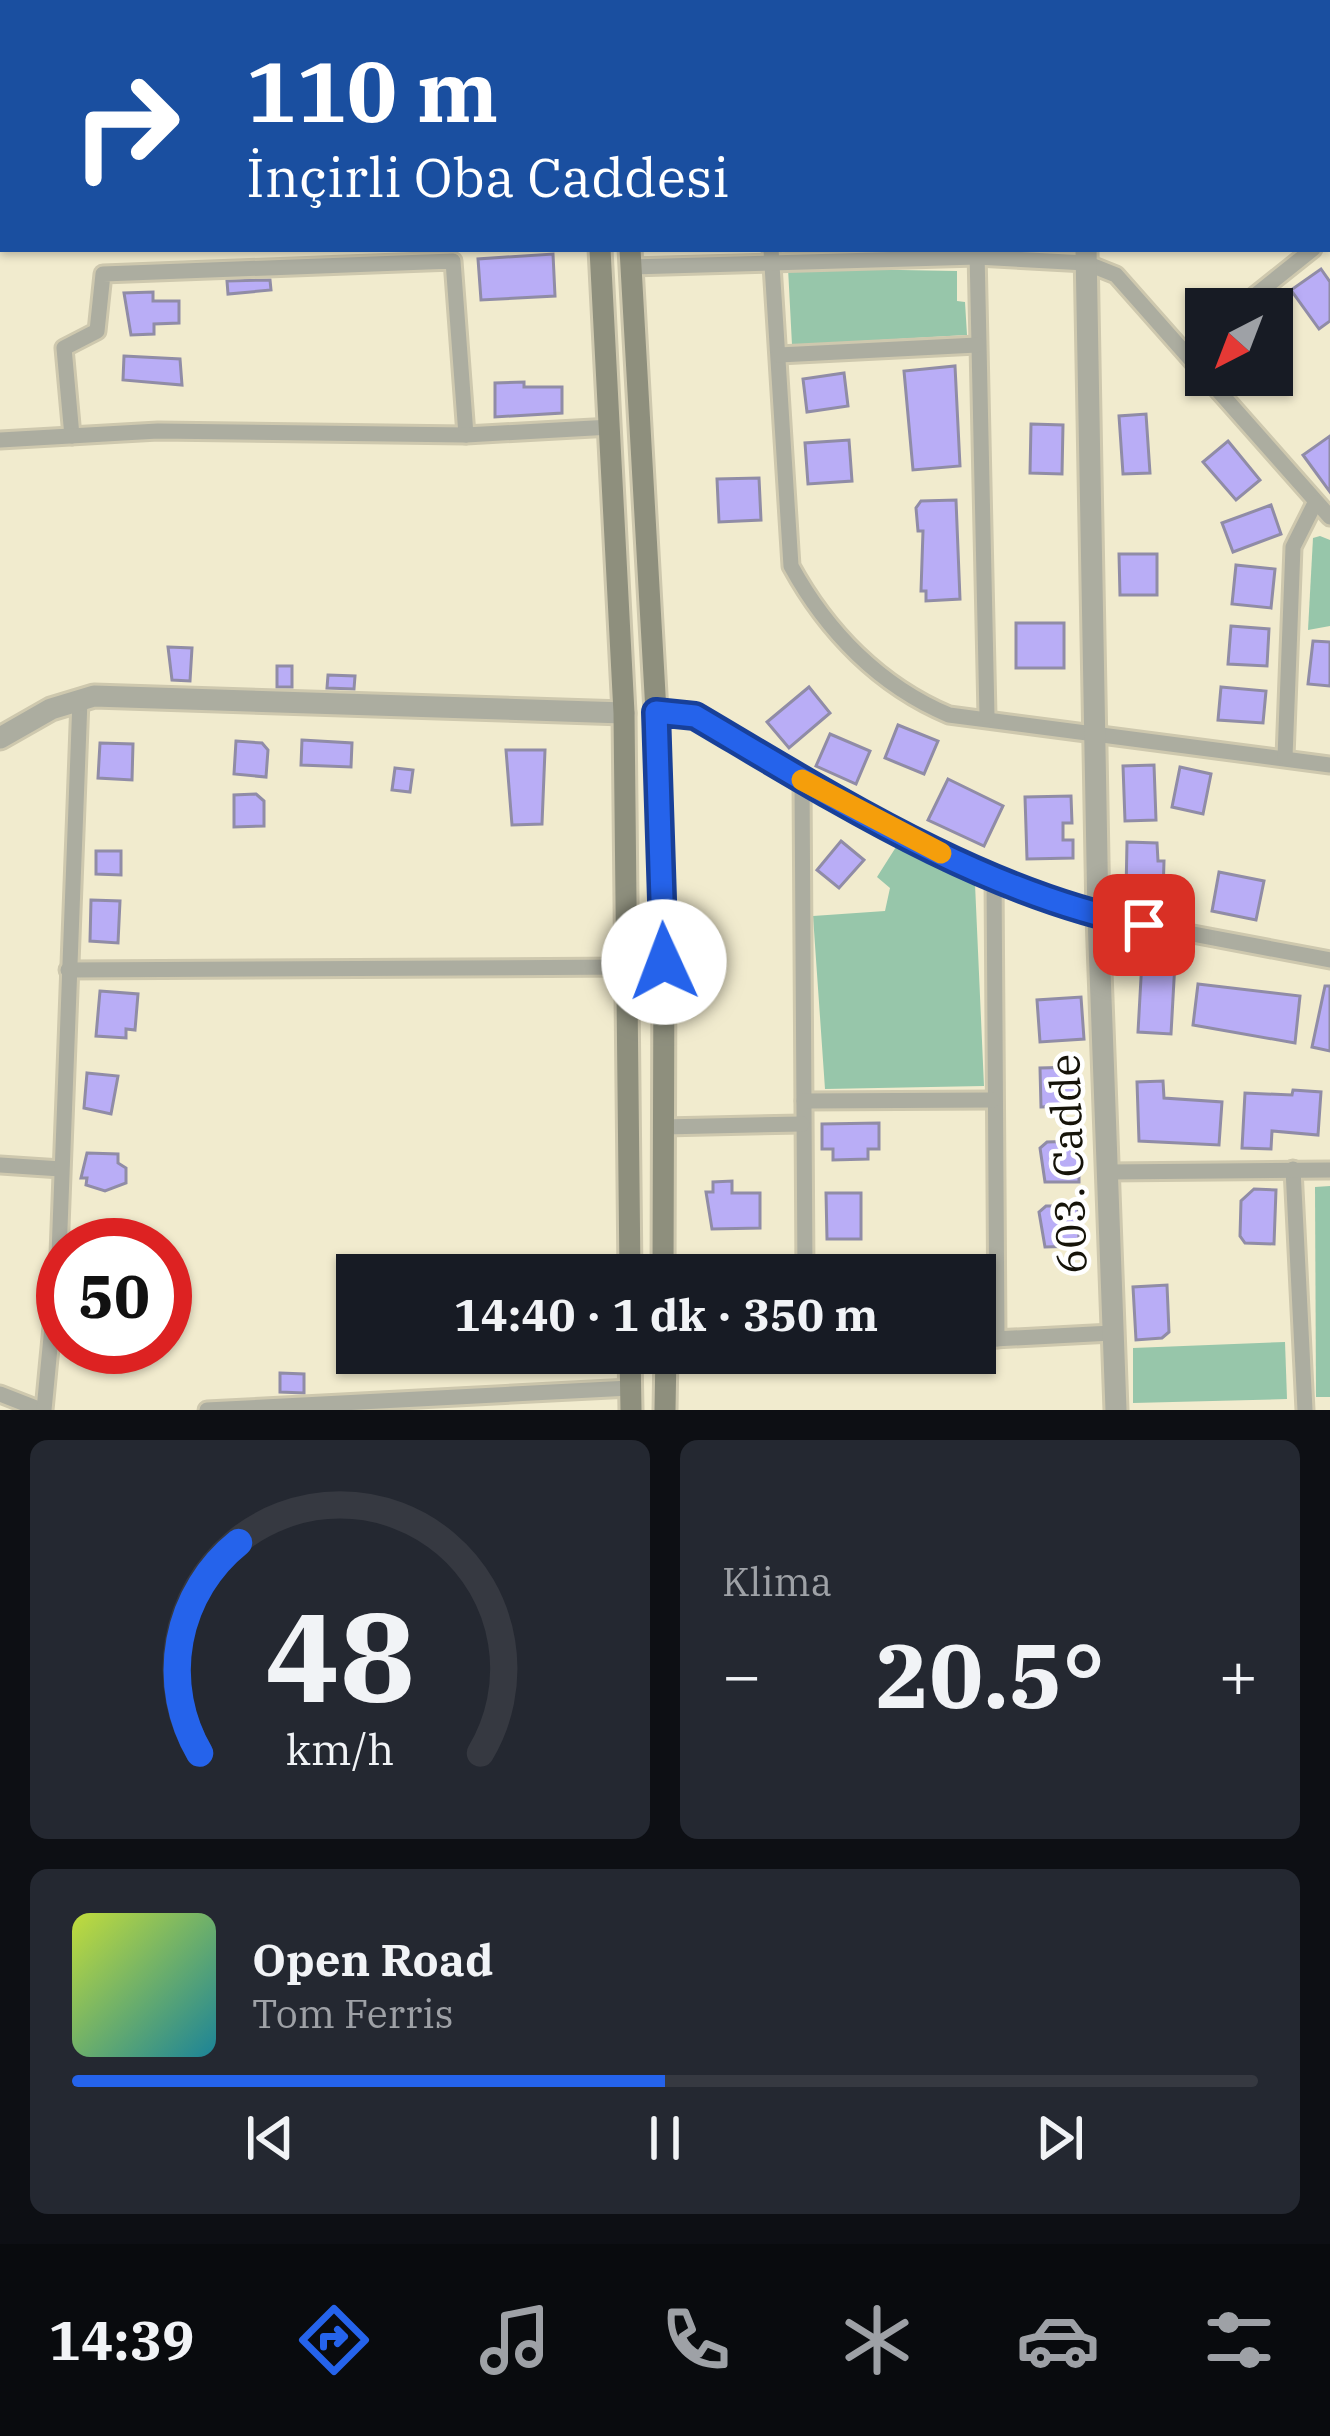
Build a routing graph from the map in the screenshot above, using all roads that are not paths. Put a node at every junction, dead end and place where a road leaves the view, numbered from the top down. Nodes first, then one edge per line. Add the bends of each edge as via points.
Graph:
1 (600, 252) edge
2 (1309, 252) edge
3 (977, 253) edge
4 (772, 254) edge
5 (1086, 256) edge
6 (631, 258) edge
7 (1264, 288) edge
8 (977, 345) junction
9 (1185, 351) edge
10 (779, 355) junction
11 (1223, 396) edge
12 (611, 427) junction
13 (466, 435) junction
14 (72, 436) junction
15 (0, 440) edge
16 (1315, 503) junction
17 (1330, 517) edge
18 (80, 700) junction
19 (656, 712) junction
20 (624, 713) junction
21 (987, 716) junction
22 (1094, 733) junction
23 (0, 738) edge
24 (1286, 757) junction
25 (1330, 765) edge
26 (802, 780) junction
27 (994, 874) junction
28 (1098, 916) junction
29 (1330, 959) edge
30 (628, 967) junction
31 (68, 970) junction
32 (992, 1100) junction
33 (804, 1101) junction
34 (802, 1124) junction
35 (663, 1127) junction
36 (0, 1165) edge
37 (62, 1169) junction
38 (1292, 1169) junction
39 (1330, 1170) edge
40 (1107, 1172) junction
41 (630, 1254) edge
42 (663, 1254) edge
43 (805, 1254) edge
44 (1112, 1333) junction
45 (997, 1339) joint
46 (666, 1374) edge
47 (0, 1394) edge
48 (631, 1399) edge
49 (42, 1410) edge
50 (207, 1410) edge
51 (665, 1410) edge
52 (1116, 1410) edge
53 (1305, 1410) edge

1 - 12 main road
2 - 7 street
3 - 4 street
3 - 5 street
3 - 8 street
4 - 6 street
4 - 10 street
5 - 9 street via 1116,275
5 - 22 street, 603. Cadde
6 - 19 main road
8 - 10 street
8 - 21 street
10 - 21 street via 791,566 808,597 872,670 909,698 949,715
11 - 16 street
12 - 13 street
12 - 20 main road
13 - 14 street
13 - 14 street via 453,261 103,274 97,331 64,348
14 - 15 street
16 - 17 street
16 - 24 street via 1293,547
18 - 20 street via 224,696
18 - 23 street
18 - 31 street
19 - 26 street via 695,716
19 - 35 main road
20 - 30 main road
21 - 22 street
22 - 24 street
22 - 28 street, 603. Cadde
24 - 25 street
26 - 27 street
26 - 33 street
27 - 28 street
27 - 32 street
28 - 29 street
28 - 40 street, 603. Cadde
30 - 31 street
30 - 41 main road
31 - 37 street
32 - 33 street
32 - 45 street
33 - 34 street
34 - 35 street
34 - 43 street
35 - 42 main road
36 - 37 street
37 - 49 street
38 - 39 street
38 - 40 street
38 - 53 street
40 - 44 street, 603. Cadde
44 - 45 street
44 - 52 street, 603. Cadde
46 - 51 main road
47 - 49 street
48 - 50 street

